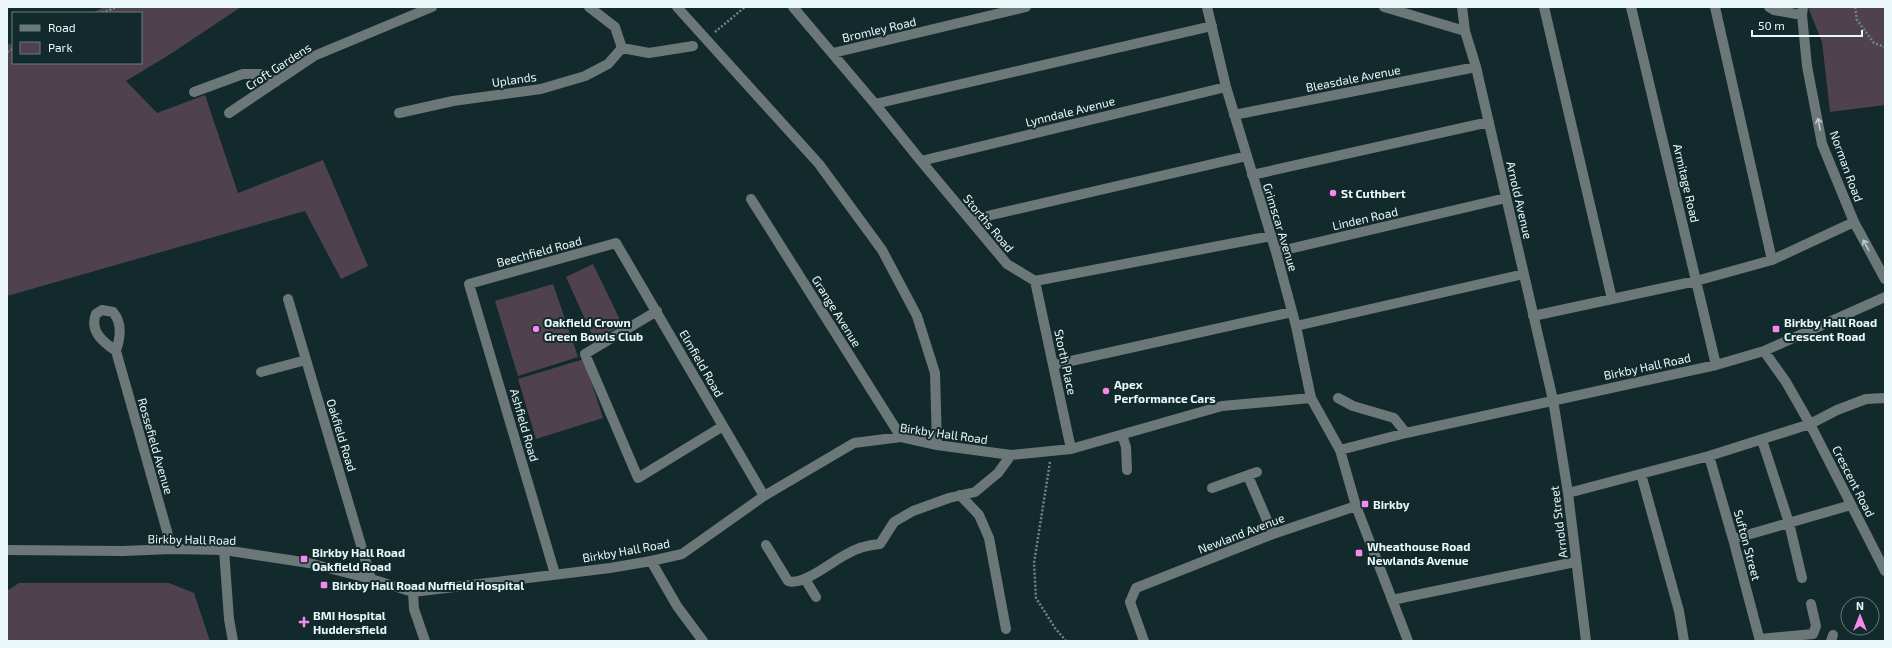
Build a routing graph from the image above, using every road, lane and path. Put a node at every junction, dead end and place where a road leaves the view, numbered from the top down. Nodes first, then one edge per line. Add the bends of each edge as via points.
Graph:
1 (117, 7) edge
2 (432, 7) edge
3 (589, 7) edge
4 (677, 7) edge
5 (745, 7) edge
6 (793, 7) edge
7 (1026, 7) edge
8 (1207, 7) edge
9 (1384, 7) edge
10 (1462, 7) edge
11 (1544, 7) edge
12 (1631, 7) edge
13 (1715, 7) edge
14 (1769, 7) edge
15 (1855, 7) edge
16 (1803, 11) edge
17 (104, 12) edge
18 (1212, 26) junction
19 (1465, 31) junction
20 (706, 40) junction
21 (693, 46) dead end
22 (1885, 47) edge
23 (622, 48) junction
24 (832, 53) junction
25 (1476, 67) junction
26 (276, 82) junction
27 (1226, 87) junction
28 (194, 92) dead end
29 (875, 104) junction
30 (229, 113) dead end
31 (399, 113) dead end
32 (1234, 115) junction
33 (1488, 122) junction
34 (1247, 156) junction
35 (921, 161) junction
36 (1252, 175) junction
37 (1506, 198) junction
38 (751, 199) dead end
39 (970, 220) junction
40 (1854, 222) junction
41 (1271, 236) junction
42 (616, 243) joint
43 (1276, 252) junction
44 (1772, 260) junction
45 (1524, 274) junction
46 (1885, 279) edge
47 (1035, 281) junction
48 (1696, 281) junction
49 (469, 284) joint
50 (1885, 297) edge
51 (288, 299) dead end
52 (1612, 299) junction
53 (657, 311) junction
54 (1292, 312) junction
55 (1533, 316) junction
56 (1296, 326) junction
57 (116, 351) dead end
58 (1764, 351) junction
59 (306, 360) junction
60 (1053, 365) junction
61 (1716, 365) junction
62 (261, 372) dead end
63 (1311, 398) junction
64 (1338, 398) dead end
65 (1885, 398) edge
66 (1553, 400) junction
67 (1810, 424) junction
68 (723, 426) junction
69 (1406, 433) junction
70 (1122, 435) junction
71 (901, 437) junction
72 (1762, 440) junction
73 (937, 445) junction
74 (1071, 449) junction
75 (1340, 450) junction
76 (1052, 451) junction
77 (1011, 455) junction
78 (1709, 456) junction
79 (1128, 470) dead end
80 (1640, 474) junction
81 (1212, 488) dead end
82 (1568, 493) junction
83 (960, 495) junction
84 (764, 496) junction
85 (1850, 505) junction
86 (1356, 506) junction
87 (1789, 523) junction
88 (1273, 534) junction
89 (1733, 539) junction
90 (766, 545) dead end
91 (172, 549) junction
92 (7, 550) edge
93 (224, 550) junction
94 (651, 561) junction
95 (1575, 562) junction
96 (1885, 571) edge
97 (555, 574) junction
98 (1802, 578) dead end
99 (371, 579) junction
100 (804, 579) junction
101 (413, 592) junction
102 (816, 597) dead end
103 (1392, 600) junction
104 (1811, 604) dead end
105 (1006, 629) dead end
106 (1760, 640) edge
107 (233, 641) edge
108 (425, 641) edge
109 (703, 641) edge
110 (1066, 641) edge
111 (1144, 641) edge
112 (1408, 641) edge
113 (1586, 641) edge
114 (1684, 641) edge

1 - 17 path
2 - 26 street, Croft Gardens via 314,56
3 - 23 street via 616,27
4 - 20 street
5 - 20 path
6 - 24 street, Storths Road
7 - 24 street, Bromley Road
8 - 18 street, Grimscar Avenue
9 - 19 street
10 - 19 street, Arnold Avenue
11 - 52 street
12 - 48 street, Armitage Road
13 - 44 street
14 - 16 street via 1774,10
15 - 22 path via 1857,20 1874,43
40 -> 16 street, Norman Road via 1822,144 1807,66
18 - 27 street, Grimscar Avenue
18 - 29 street
19 - 25 street, Arnold Avenue
20 - 73 street via 818,164 882,250 917,316 935,373
21 - 23 street via 649,53
23 - 31 street, Uplands via 608,64 585,76 541,89 453,101
24 - 29 street, Storths Road
25 - 32 street, Bleasdale Avenue
25 - 33 street, Arnold Avenue
26 - 28 street via 261,74 243,74
26 - 30 street, Croft Gardens
27 - 32 street, Grimscar Avenue
27 - 35 street, Lynndale Avenue
29 - 35 street, Storths Road
32 - 34 street, Grimscar Avenue
33 - 36 street
33 - 37 street, Arnold Avenue
34 - 36 street, Grimscar Avenue
34 - 39 street
35 - 39 street, Storths Road
36 - 41 street, Grimscar Avenue
37 - 43 street, Linden Road
37 - 45 street, Arnold Avenue
38 - 71 street, Grange Avenue
39 - 47 street, Storths Road via 1007,264
40 - 44 street
46 -> 40 street, Norman Road
41 - 43 street, Grimscar Avenue
41 - 47 street
42 - 49 street, Beechfield Road
42 - 53 street, Elmfield Road
43 - 54 street, Grimscar Avenue
44 - 48 street
45 - 55 street, Arnold Avenue
45 - 56 street
47 - 60 street, Storth Place
48 - 52 street
48 - 61 street, Armitage Road
49 - 97 street, Ashfield Road
50 - 58 street, Birkby Hall Road
51 - 59 street, Oakfield Road
52 - 55 street
53 - 68 street, Elmfield Road
53 - 68 street via 585,354 638,478
54 - 56 street, Grimscar Avenue
54 - 60 street
55 - 66 street, Arnold Avenue
56 - 63 street, Grimscar Avenue
57 - 91 street, Rossefield Avenue
58 - 61 street, Birkby Hall Road
58 - 67 street, Crescent Road via 1786,382
59 - 62 street
59 - 99 street, Oakfield Road
60 - 74 street, Storth Place
61 - 66 street, Birkby Hall Road
63 - 70 street, Birkby Hall Road via 1222,406
63 - 75 street, Grimscar Avenue
64 - 69 street via 1353,406 1394,418
65 - 67 street via 1866,399
66 - 69 street, Birkby Hall Road
66 - 82 street, Arnold Street
67 - 72 street
67 - 85 street, Crescent Road
68 - 84 street, Elmfield Road
69 - 75 street, Birkby Hall Road
70 - 74 street, Birkby Hall Road
70 - 79 street
71 - 73 street, Birkby Hall Road
71 - 84 street, Birkby Hall Road via 854,443
72 - 78 street
72 - 87 street
73 - 77 street, Birkby Hall Road
74 - 76 street, Birkby Hall Road
75 - 86 street, Grimscar Avenue
76 - 77 street, Birkby Hall Road
76 - 110 path via 1034,563 1036,598
77 - 83 street via 998,473 975,492
78 - 80 street
78 - 89 street, Sufton Street
80 - 82 street
80 - 114 street via 1679,611
81 - 88 street via 1253,474
82 - 95 street, Arnold Street
83 - 100 street via 913,511 894,522 880,544 869,545 846,554
83 - 105 street via 979,515 989,538
84 - 94 street, Birkby Hall Road via 682,554
85 - 87 street
85 - 96 street, Crescent Road
86 - 88 street, Newland Avenue
86 - 103 street, Grimscar Avenue
87 - 89 street
87 - 98 street
88 - 111 street, Newland Avenue via 1136,588 1130,602
89 - 106 street, Sufton Street
90 - 100 street via 788,581 799,582
91 - 92 street, Birkby Hall Road
91 - 93 street, Birkby Hall Road
93 - 99 street, Birkby Hall Road via 309,563
93 - 107 street via 228,619
94 - 97 street, Birkby Hall Road
94 - 109 street via 677,606
95 - 103 street
95 - 113 street, Arnold Street
97 - 101 street, Birkby Hall Road
99 - 101 street, Birkby Hall Road
100 - 102 street
101 - 108 street via 414,609
103 - 112 street, Grimscar Avenue
104 - 106 street via 1816,626 1813,634

